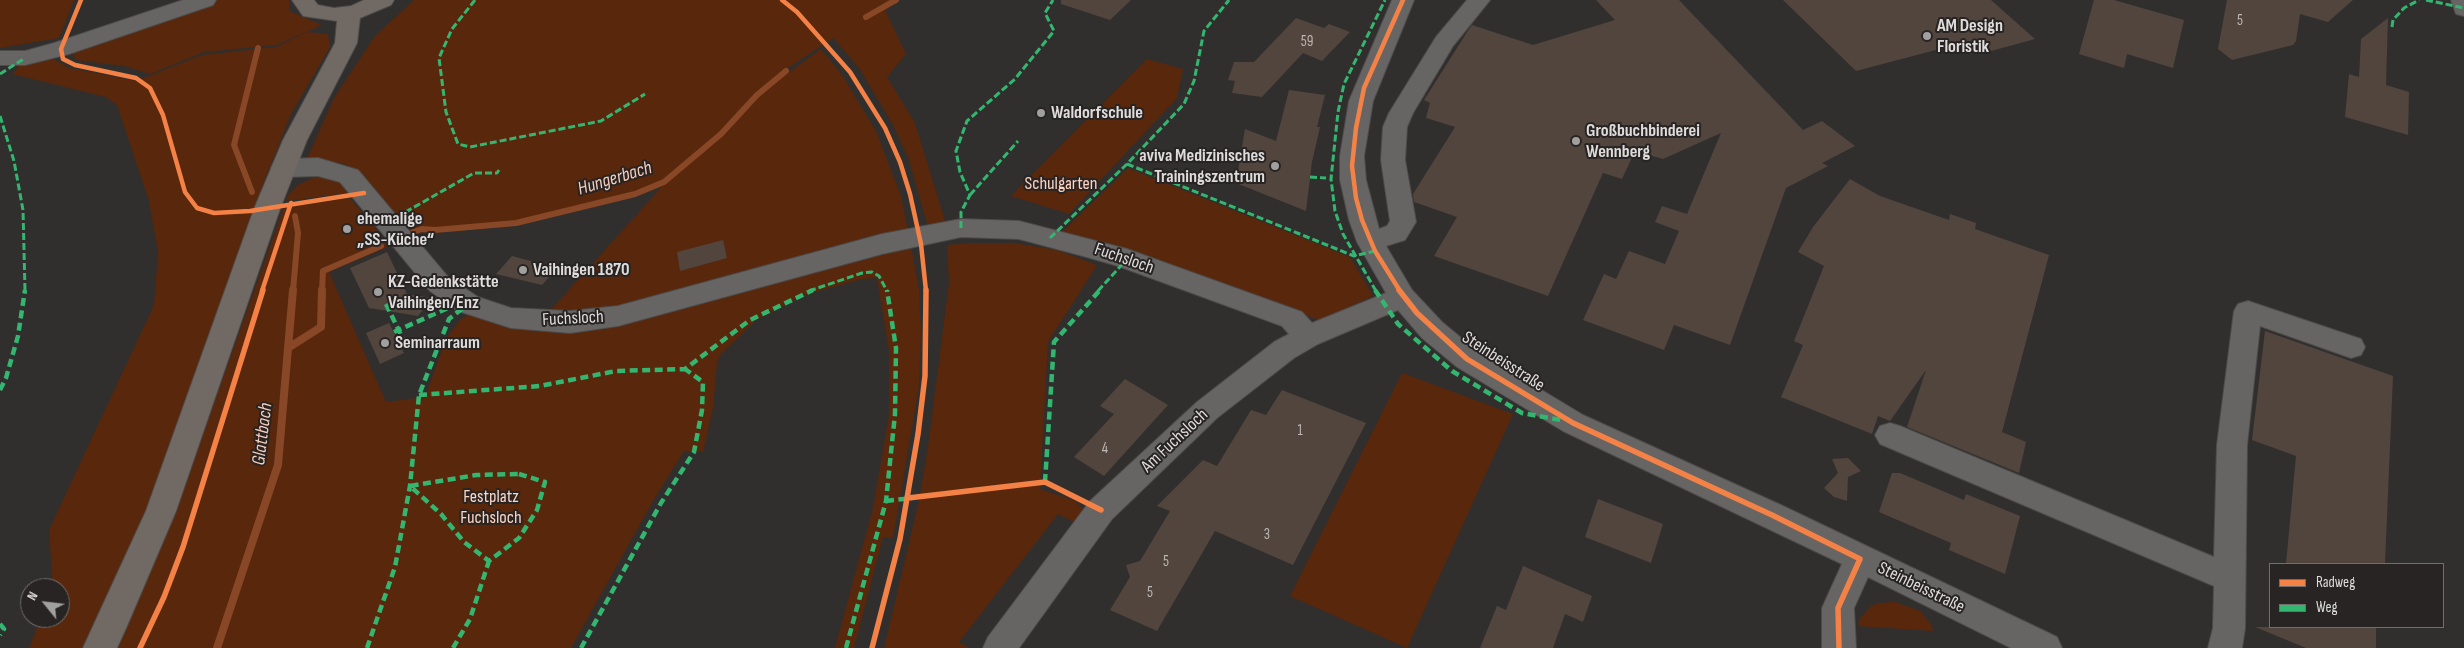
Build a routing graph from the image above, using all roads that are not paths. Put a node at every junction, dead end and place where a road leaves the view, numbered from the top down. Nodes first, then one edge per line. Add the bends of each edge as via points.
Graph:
1 (205, 0) edge
2 (303, 0) edge
3 (383, 0) edge
4 (1403, 0) edge
5 (1478, 0) edge
6 (2462, 0) edge
7 (2464, 9) edge
8 (349, 14) junction
9 (0, 58) edge
10 (283, 168) junction
11 (1370, 242) junction
12 (1402, 297) junction
13 (1308, 336) junction
14 (2351, 347) dead end
15 (1890, 435) dead end
16 (1860, 558) junction
17 (2230, 578) junction
18 (100, 648) edge
19 (1000, 648) edge
20 (1839, 648) edge
21 (2045, 648) edge
22 (2225, 648) edge

1 - 9 street via 61,49 25,58
2 - 8 main road via 308,9 317,13
3 - 8 main road
4 - 11 street, Steinbeisstraße via 1364,88 1356,128 1352,166 1354,189
5 - 11 street via 1444,42 1401,112 1395,127 1393,160 1403,222 1396,233
6 - 7 street
8 - 10 main road via 346,44 318,93
10 - 13 street, Fuchsloch via 318,167 349,176 450,293 481,309 528,320 570,322 618,316 920,235 960,228 1019,230 1083,246 1292,319
10 - 18 main road via 252,247 161,511
11 - 12 street, Steinbeisstraße
12 - 13 street, Am Fuchsloch
12 - 16 street, Steinbeisstraße via 1432,330 1467,358 1573,423
13 - 19 street, Am Fuchsloch via 1264,364 1207,410 1101,510
14 - 17 street via 2248,311 2232,445
15 - 17 street
16 - 20 street via 1838,608
16 - 21 street, Steinbeisstraße
17 - 22 street via 2229,628

